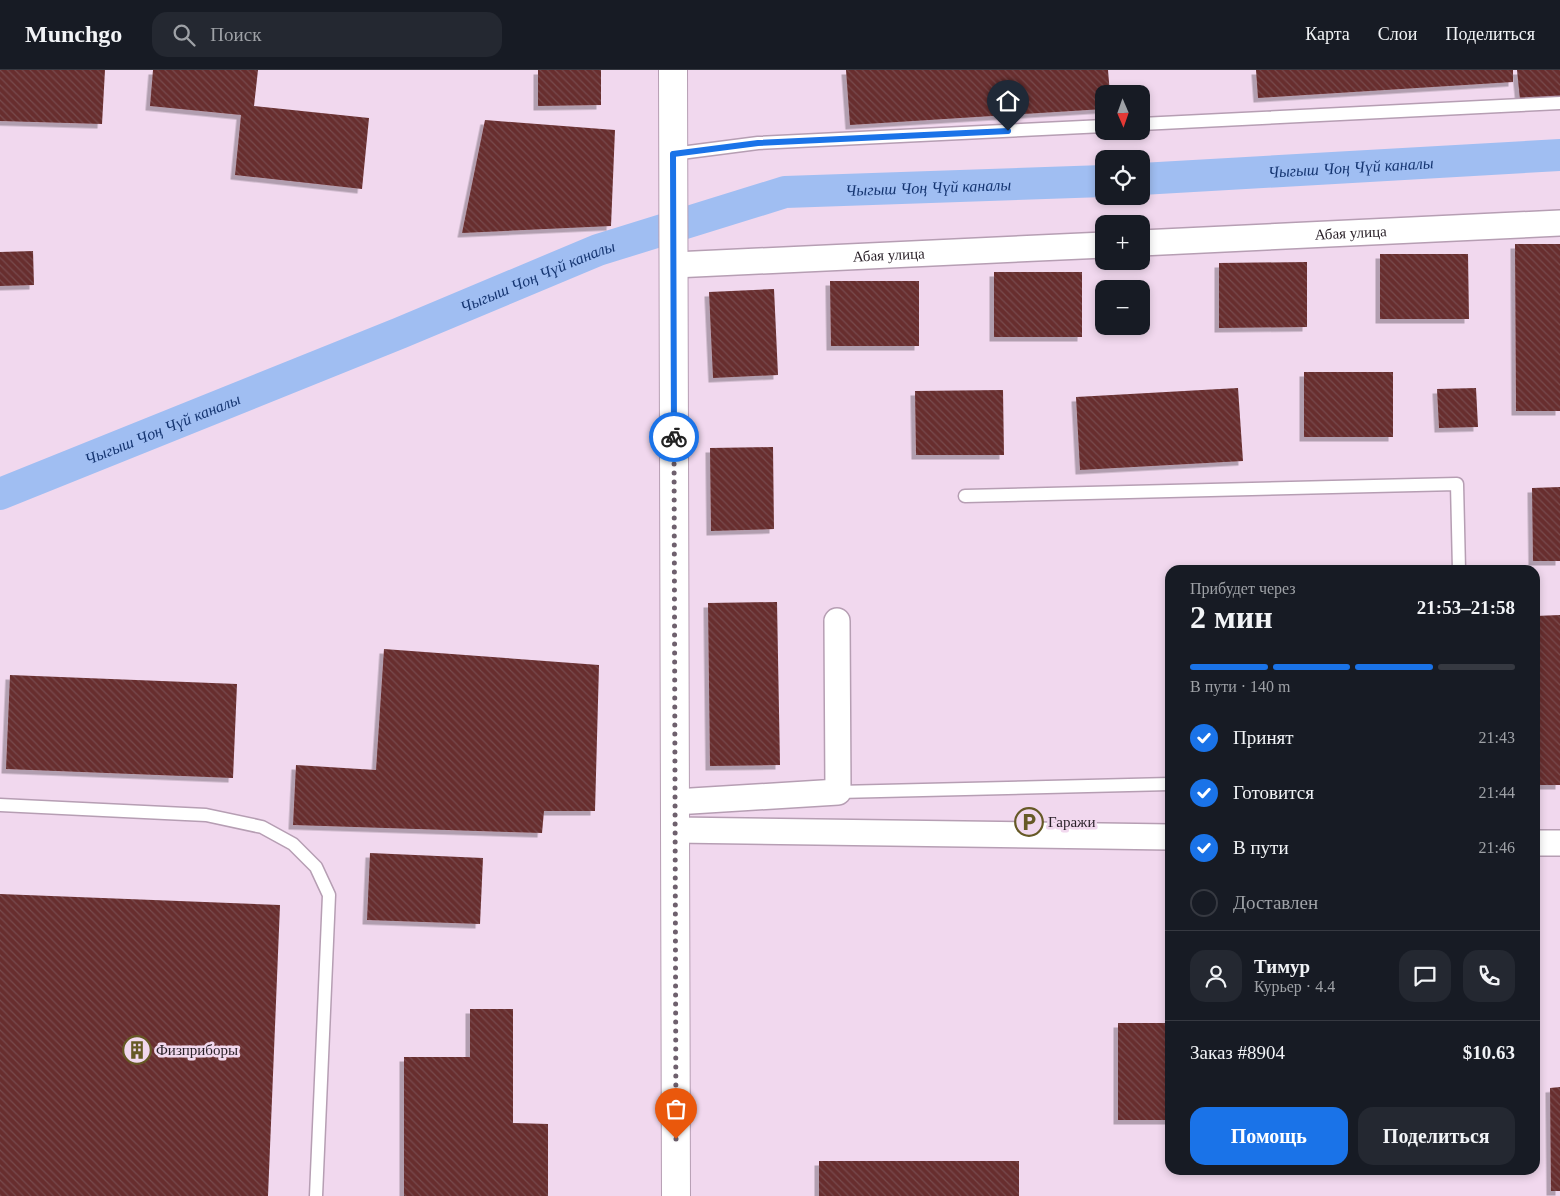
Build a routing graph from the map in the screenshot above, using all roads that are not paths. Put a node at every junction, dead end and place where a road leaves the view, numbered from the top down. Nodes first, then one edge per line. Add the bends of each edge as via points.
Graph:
1 (673, 70) edge
2 (1560, 104) edge
3 (1150, 124) edge
4 (1095, 126) edge
5 (673, 154) junction
6 (1560, 223) edge
7 (1150, 243) edge
8 (1095, 245) edge
9 (673, 252) junction
10 (964, 496) dead end
11 (1459, 565) edge
12 (837, 621) dead end
13 (1165, 784) edge
14 (838, 792) junction
15 (675, 802) junction
16 (0, 805) edge
17 (675, 830) junction
18 (1165, 837) edge
19 (1540, 843) edge
20 (1560, 843) edge
21 (316, 1196) edge
22 (676, 1196) edge

1 - 5 street
2 - 3 lane
4 - 5 lane via 758,143
5 - 9 street
6 - 7 street, Абая улица
8 - 9 street, Абая улица
9 - 15 street
10 - 11 lane via 1457,484
12 - 14 street
13 - 14 lane
14 - 15 street
15 - 17 street
16 - 21 lane via 206,815 262,827 293,844 316,868 329,895
17 - 18 street
17 - 22 street
19 - 20 street

